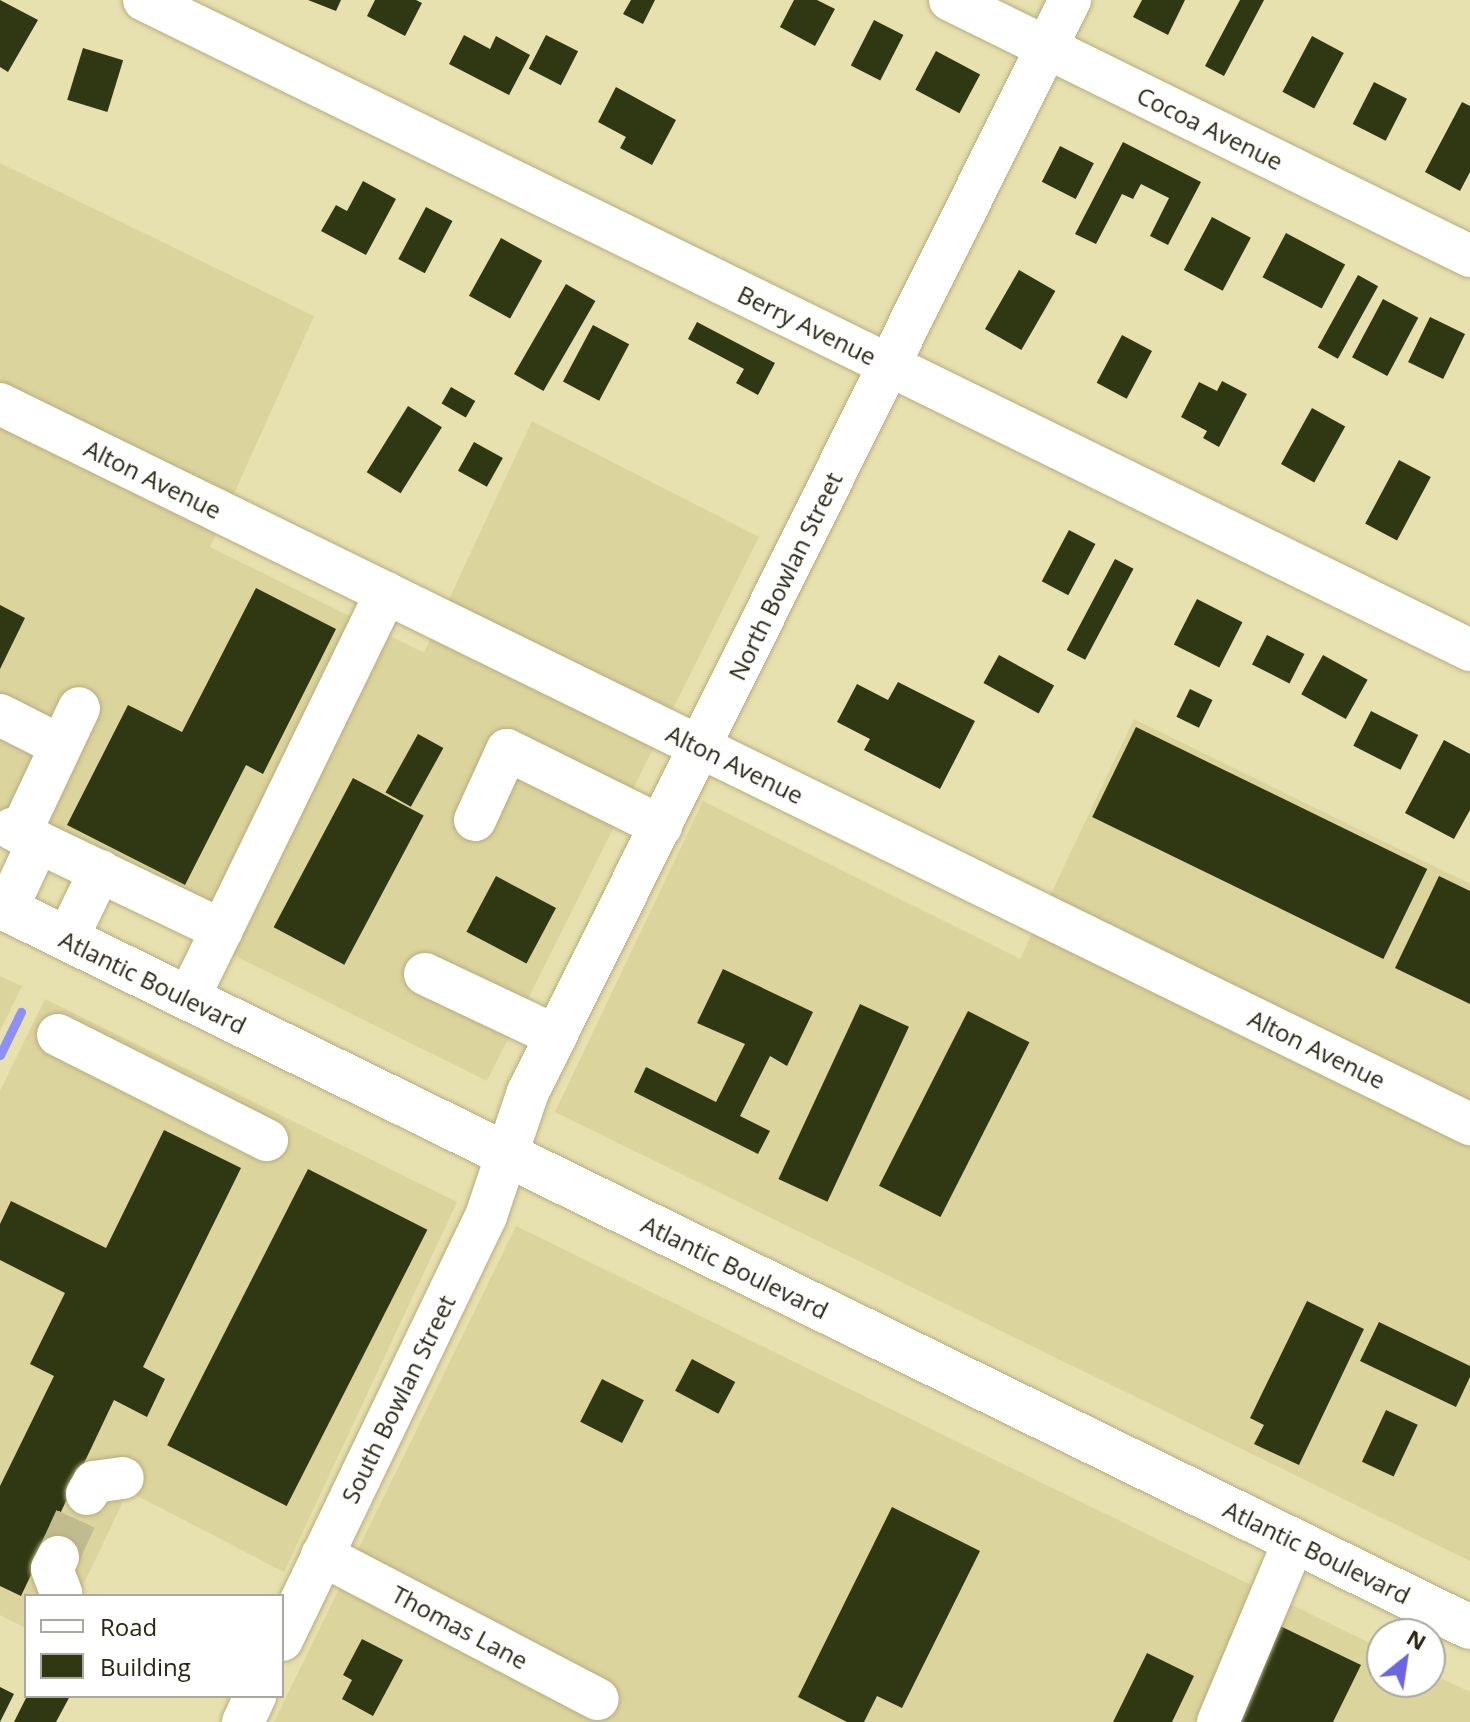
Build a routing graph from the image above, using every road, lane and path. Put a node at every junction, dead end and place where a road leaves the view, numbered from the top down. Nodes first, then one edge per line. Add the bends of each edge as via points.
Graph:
1 (144, 0) edge
2 (950, 0) edge
3 (1070, 0) edge
4 (1047, 48) junction
5 (1470, 256) edge
6 (888, 365) junction
7 (0, 404) edge
8 (386, 593) junction
9 (1470, 650) edge
10 (79, 708) dead end
11 (0, 715) edge
12 (61, 746) junction
13 (701, 747) junction
14 (475, 820) dead end
15 (661, 826) junction
16 (19, 832) edge
17 (100, 871) junction
18 (3, 907) edge
19 (222, 930) junction
20 (67, 939) junction
21 (425, 974) dead end
22 (188, 999) junction
23 (58, 1035) dead end
24 (556, 1036) junction
25 (1470, 1124) edge
26 (267, 1140) dead end
27 (507, 1156) junction
28 (1294, 1541) junction
29 (322, 1555) junction
30 (1470, 1627) edge
31 (284, 1636) edge
32 (254, 1698) edge
33 (598, 1699) dead end
34 (243, 1722) edge
35 (1218, 1722) edge

1 - 6 street, Berry Avenue
2 - 4 street, Cocoa Avenue
3 - 4 street, North Bowlan Street
4 - 5 street, Cocoa Avenue
4 - 6 street, North Bowlan Street
6 - 9 street, Berry Avenue
6 - 13 street, North Bowlan Street
7 - 8 street, Alton Avenue
8 - 13 street, Alton Avenue
8 - 19 street
10 - 12 street
11 - 12 street
12 - 16 street
13 - 15 street, North Bowlan Street
13 - 25 street, Alton Avenue
14 - 15 street via 507,750
15 - 24 street, North Bowlan Street
16 - 17 street
16 - 18 street
17 - 19 street
17 - 20 street
18 - 20 main road, Atlantic Boulevard
19 - 22 street
20 - 22 main road, Atlantic Boulevard
21 - 24 street
22 - 27 main road, Atlantic Boulevard
23 - 26 street
24 - 27 street, North Bowlan Street via 528,1092
27 - 28 main road, Atlantic Boulevard
27 - 29 street, South Bowlan Street via 486,1216
28 - 30 main road, Atlantic Boulevard
28 - 35 street
29 - 31 street, South Bowlan Street
29 - 33 street, Thomas Lane
32 - 34 street

